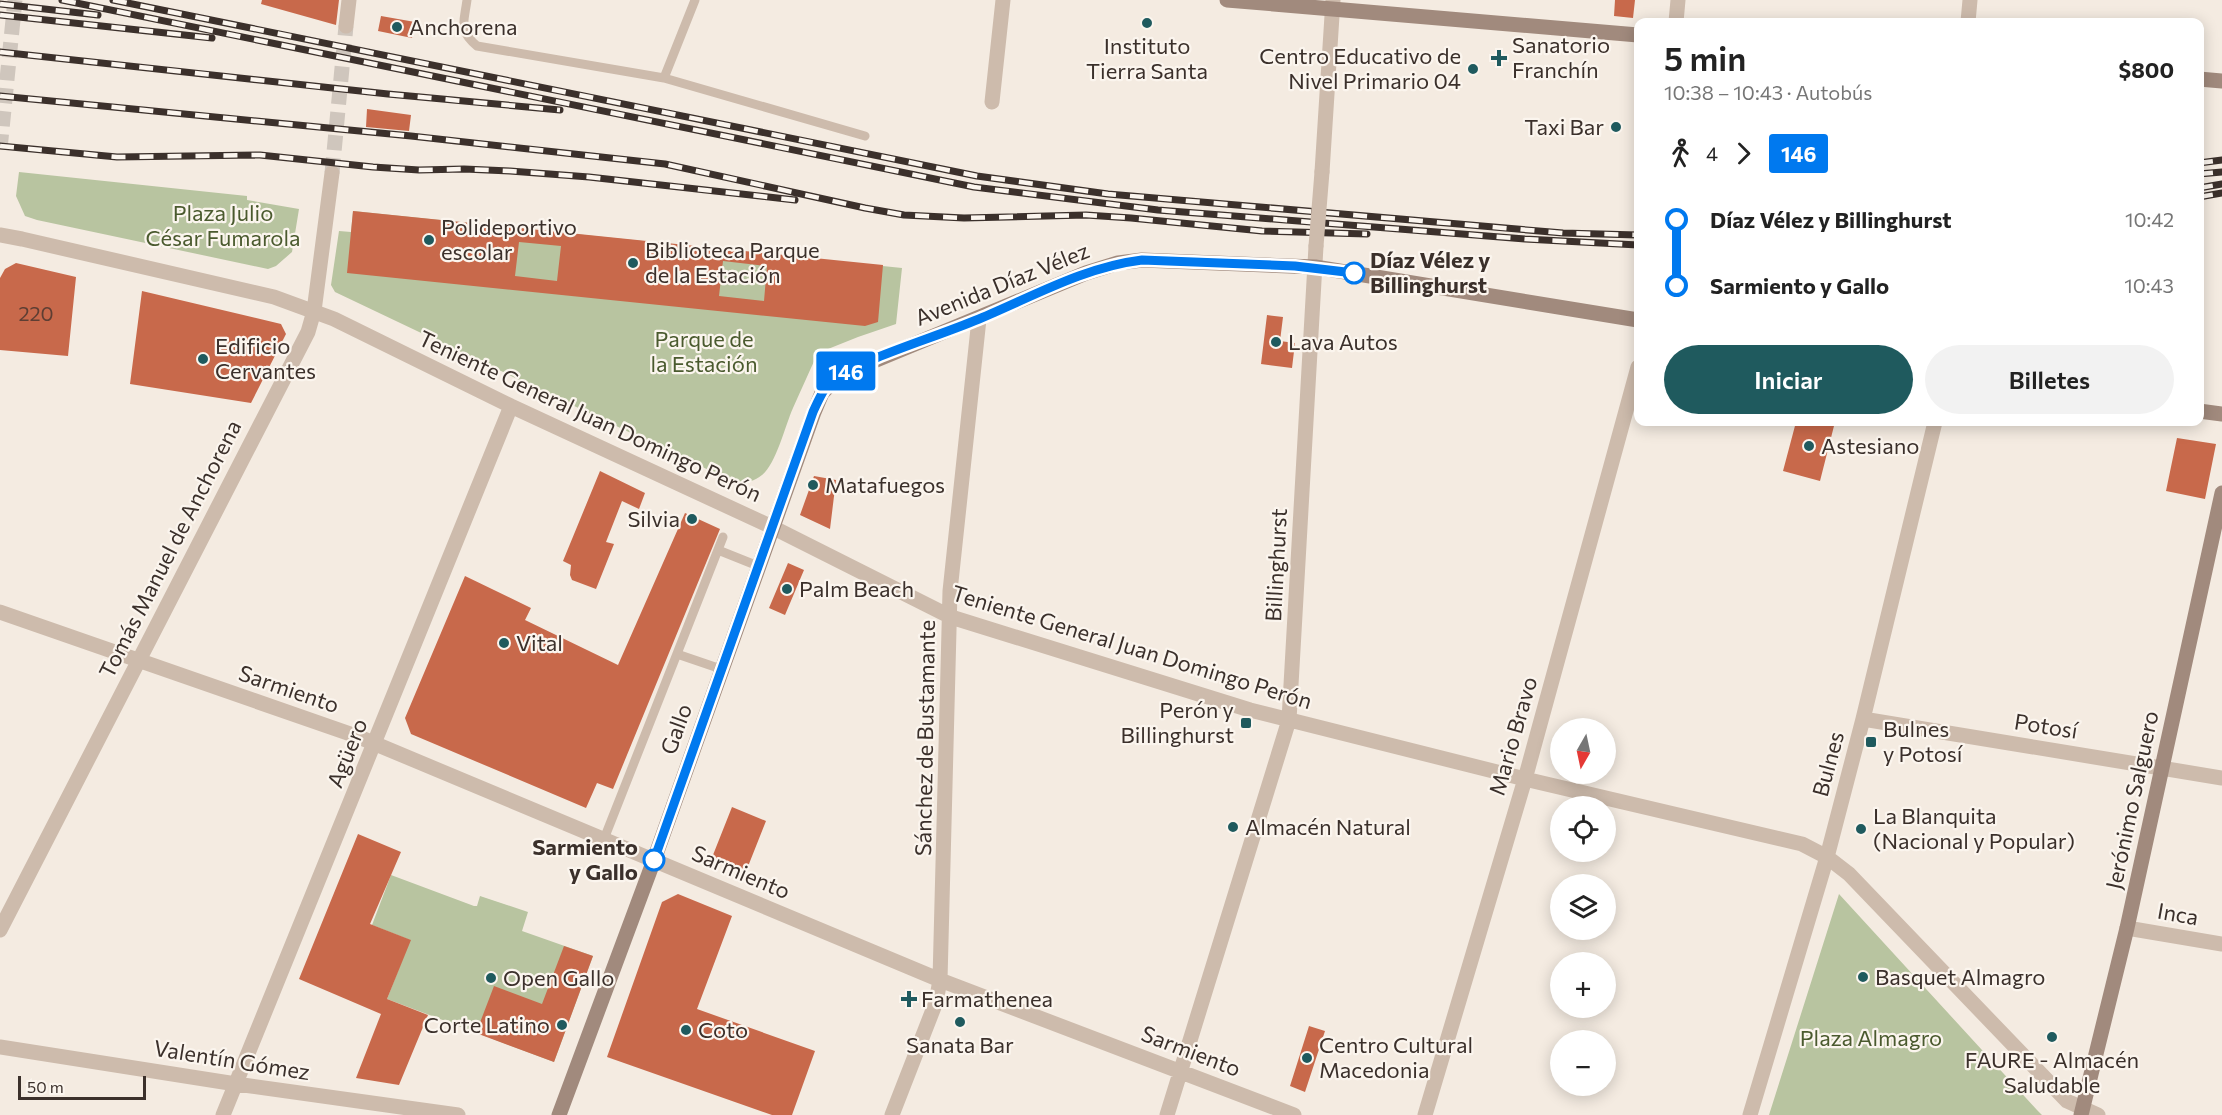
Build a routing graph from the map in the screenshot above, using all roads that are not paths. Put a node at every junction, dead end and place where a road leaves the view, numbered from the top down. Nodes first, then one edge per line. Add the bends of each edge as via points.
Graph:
1 (350, 0) edge
2 (467, 0) edge
3 (695, 0) edge
4 (1003, 0) edge
5 (1227, 0) edge
6 (1678, 0) edge
7 (1970, 0) edge
8 (1332, 4) edge
9 (1676, 18) edge
10 (1968, 18) edge
11 (346, 26) tunnel mouth
12 (1634, 35) edge
13 (664, 78) junction
14 (2204, 79) edge
15 (2222, 81) edge
16 (992, 102) dead end
17 (865, 136) dead end
18 (332, 173) tunnel mouth
19 (0, 235) edge
20 (1315, 267) junction
21 (314, 310) junction
22 (979, 319) junction
23 (1634, 319) edge
24 (850, 369) joint
25 (1634, 382) edge
26 (512, 406) junction
27 (2204, 412) edge
28 (2222, 414) edge
29 (1934, 426) edge
30 (2222, 493) edge
31 (772, 528) junction
32 (723, 537) dead end
33 (718, 550) junction
34 (758, 566) junction
35 (0, 612) edge
36 (951, 617) junction
37 (677, 654) junction
38 (139, 661) junction
39 (722, 669) junction
40 (1863, 719) junction
41 (1289, 720) junction
42 (375, 743) junction
43 (2161, 767) junction
44 (2222, 778) edge
45 (1525, 779) junction
46 (604, 839) junction
47 (1827, 857) junction
48 (654, 860) junction
49 (2127, 928) junction
50 (0, 930) edge
51 (2222, 944) edge
52 (940, 980) junction
53 (0, 1047) edge
54 (1182, 1071) junction
55 (236, 1084) junction
56 (2082, 1112) edge
57 (223, 1115) edge
58 (458, 1115) edge
59 (559, 1115) edge
60 (892, 1115) edge
61 (1167, 1115) edge
62 (1294, 1115) edge
63 (1425, 1115) edge
64 (1750, 1115) edge
65 (2098, 1115) edge

1 - 11 street
2 - 13 lane via 463,27 466,37 477,46
3 - 13 lane
4 - 16 street
5 - 8 main road
6 - 9 street
7 - 10 street
8 - 12 main road
8 - 20 street, Billinghurst, bridge
13 - 17 lane
14 - 15 main road
18 - 21 street, Tomás Manuel de Anchorena
19 - 21 street, Teniente General Juan Domingo Perón via 274,297
20 - 22 main road, Avenida Díaz Vélez via 1142,260 1118,263
20 - 23 main road, Avenida Díaz Vélez
20 - 41 street, Billinghurst
21 - 26 street, Teniente General Juan Domingo Perón
21 - 38 street, Tomás Manuel de Anchorena via 308,332
22 - 24 main road, Avenida Díaz Vélez
22 - 36 street, Sánchez de Bustamante via 950,591
24 - 31 main road, Gallo via 822,393
25 - 45 street, Mario Bravo
26 - 31 street, Teniente General Juan Domingo Perón
26 - 42 street, Agüero
27 - 28 main road
29 - 40 street, Bulnes
30 - 43 main road, Jerónimo Salguero
31 - 34 main road, Gallo
31 - 36 street, Teniente General Juan Domingo Perón
32 - 33 lane
33 - 34 lane
33 - 37 lane
34 - 39 main road, Gallo
35 - 38 street, Sarmiento
36 - 41 street, Teniente General Juan Domingo Perón
36 - 52 street, Sánchez de Bustamante
37 - 39 lane
37 - 46 lane
38 - 42 street, Sarmiento
38 - 50 street, Tomás Manuel de Anchorena
39 - 48 main road, Gallo
40 - 43 street, Potosí
40 - 47 street, Bulnes
41 - 45 street, Teniente General Juan Domingo Perón
41 - 54 street, Billinghurst
42 - 46 street, Sarmiento
42 - 55 street, Agüero
43 - 44 street, Potosí
43 - 49 main road, Jerónimo Salguero
45 - 47 street, Teniente General Juan Domingo Perón via 1802,844
45 - 63 street, Mario Bravo
46 - 48 street, Sarmiento
47 - 56 street, Teniente General Juan Domingo Perón via 1857,882 2054,1088
47 - 64 street, Bulnes
48 - 52 street, Sarmiento
48 - 59 main road, Gallo
49 - 51 street, Inca
49 - 56 main road, Jerónimo Salguero
52 - 54 street, Sarmiento
52 - 60 street, Sánchez de Bustamante via 936,1002
53 - 55 street, Valentín Gómez
54 - 61 street, Billinghurst
54 - 62 street, Sarmiento
55 - 57 street, Agüero
55 - 58 street, Valentín Gómez
56 - 65 street, Teniente General Juan Domingo Perón

